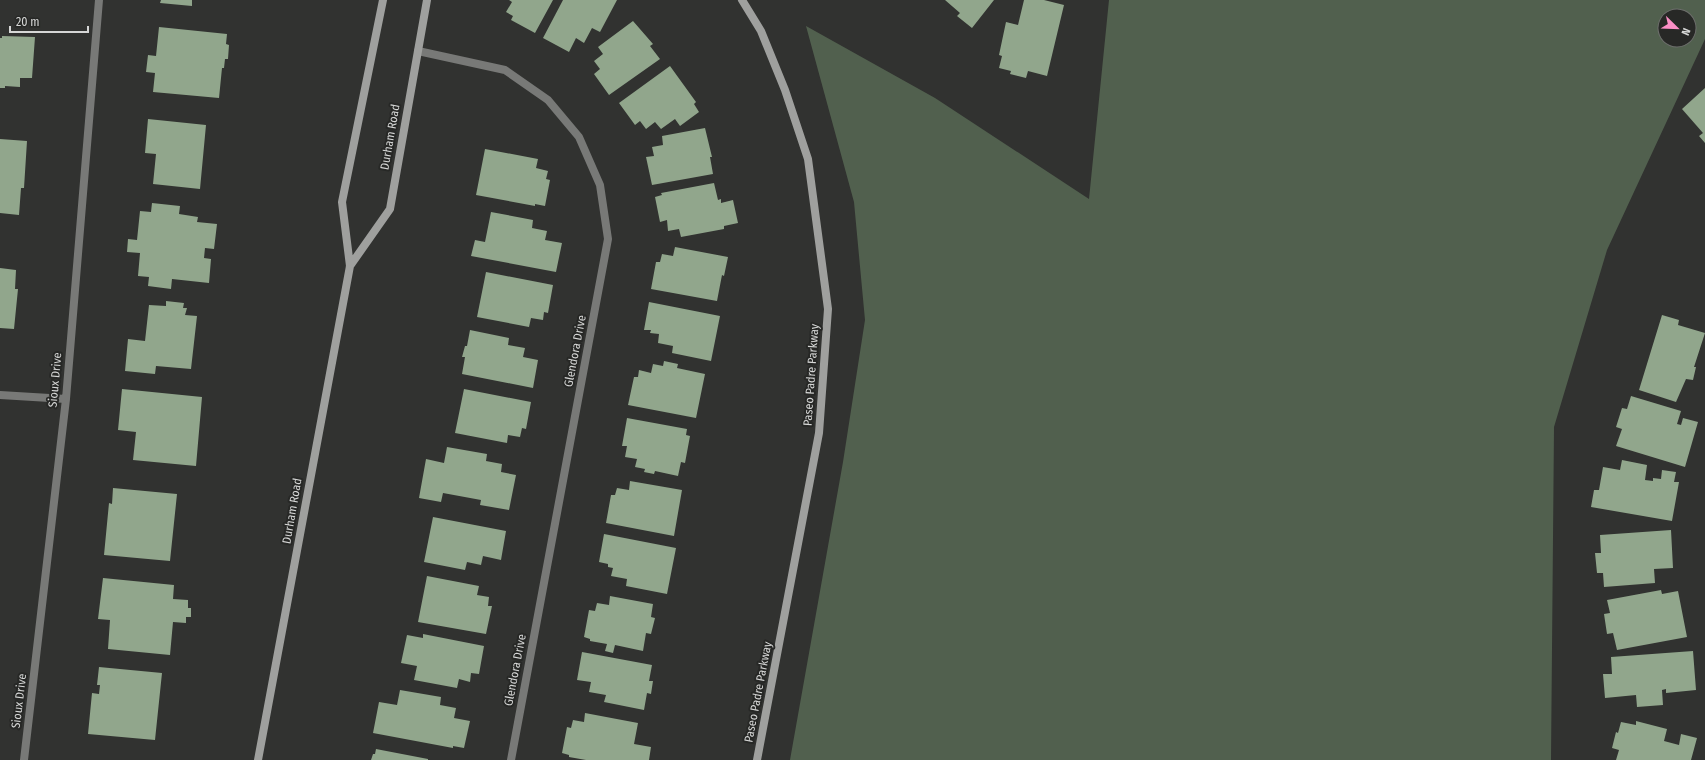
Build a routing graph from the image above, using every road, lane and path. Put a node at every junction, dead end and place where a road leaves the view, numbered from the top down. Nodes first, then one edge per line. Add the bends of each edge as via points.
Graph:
1 (99, 0) edge
2 (383, 0) edge
3 (427, 0) edge
4 (742, 0) edge
5 (418, 51) junction
6 (350, 266) junction
7 (0, 395) edge
8 (66, 399) junction
9 (24, 760) edge
10 (258, 760) edge
11 (511, 760) edge
12 (757, 760) edge

1 - 8 street, Sioux Drive
2 - 6 main road, Durham Road via 342,202
3 - 5 main road, Durham Road
4 - 12 main road, Paseo Padre Parkway via 761,31 785,90 808,159 828,309 819,434
5 - 6 main road, Durham Road via 390,209
5 - 11 street, Glendora Drive via 505,70 548,100 580,137 600,186 608,239
6 - 10 main road, Durham Road
7 - 8 street
8 - 9 street, Sioux Drive

